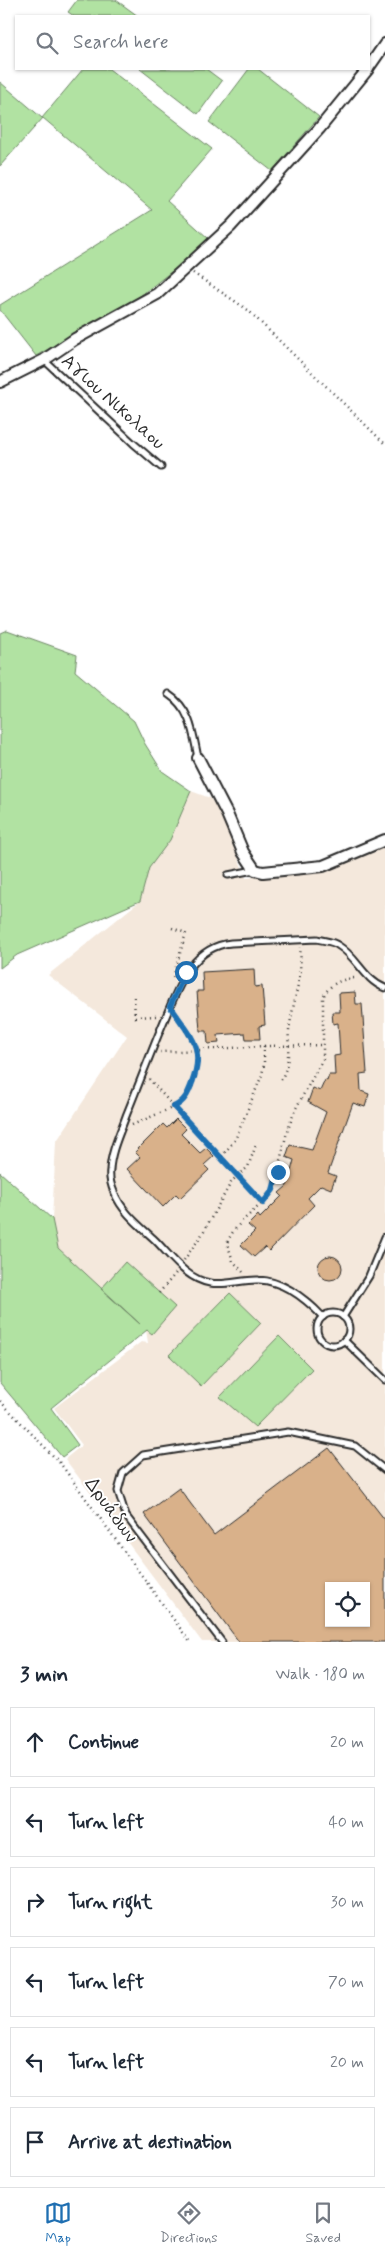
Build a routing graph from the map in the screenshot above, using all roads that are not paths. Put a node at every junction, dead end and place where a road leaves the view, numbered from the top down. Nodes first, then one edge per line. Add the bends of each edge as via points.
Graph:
1 (385, 44) edge
2 (370, 65) edge
3 (366, 70) edge
4 (44, 360) junction
5 (0, 382) edge
6 (161, 467) dead end
7 (168, 694) dead end
8 (198, 758) joint
9 (385, 840) edge
10 (255, 870) junction
11 (228, 875) dead end
12 (385, 988) edge
13 (385, 1237) edge
14 (324, 1316) junction
15 (343, 1317) junction
16 (344, 1340) junction
17 (385, 1380) edge
18 (385, 1470) edge
19 (222, 1642) edge

1 - 2 street
3 - 4 street via 277,176 186,268 157,294
4 - 5 street
4 - 6 lane, Αγιου Νικολαου
7 - 8 lane via 185,710 191,722
8 - 10 street via 243,852
9 - 10 street via 323,866
10 - 11 lane
12 - 14 lane via 372,980 347,951 337,944 317,939 218,944 208,950 192,965 170,1006 121,1130 109,1172 113,1191 122,1208 180,1266 199,1280 210,1283 274,1283 311,1304
13 - 15 lane via 369,1276
14 - 15 lane via 333,1313
14 - 16 lane via 318,1325 321,1340 330,1345
15 - 16 lane via 348,1326
16 - 17 lane
18 - 19 lane via 355,1446 288,1432 143,1455 123,1473 118,1491 126,1516

